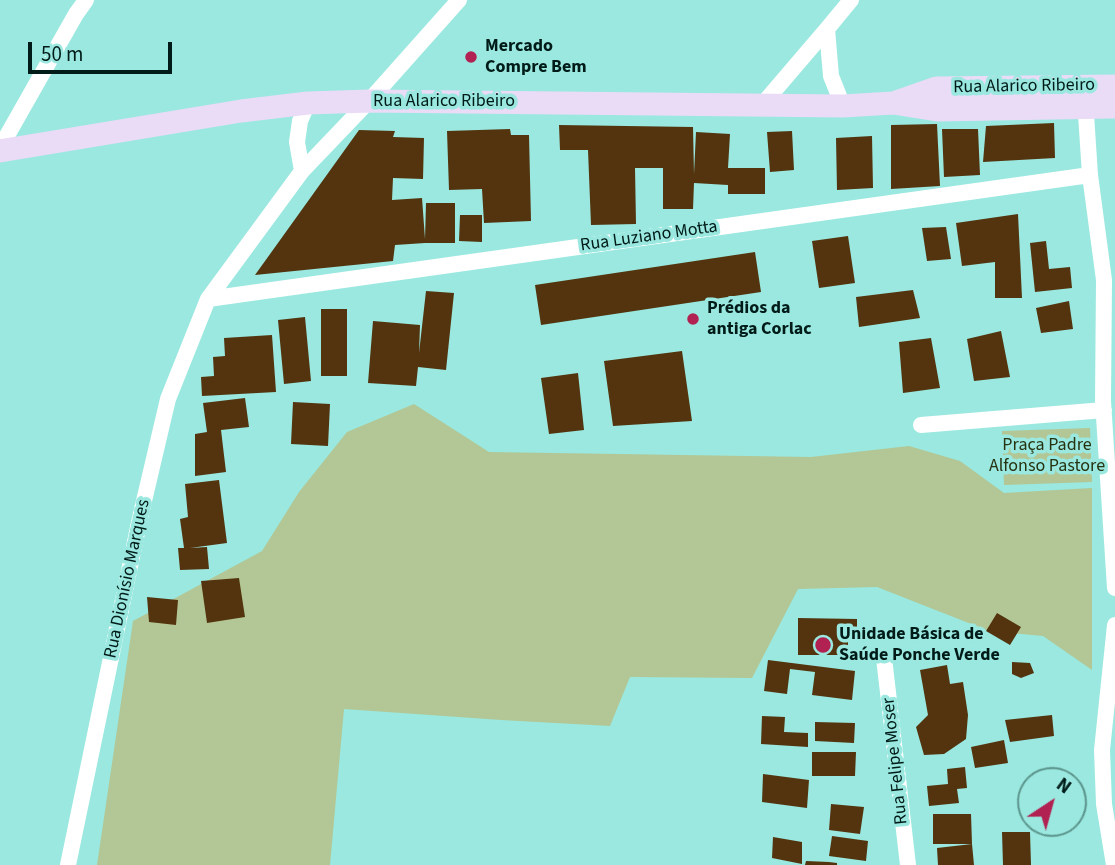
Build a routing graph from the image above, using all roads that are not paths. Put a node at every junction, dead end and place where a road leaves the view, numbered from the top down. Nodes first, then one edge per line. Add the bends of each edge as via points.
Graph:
1 (86, 0) edge
2 (459, 0) edge
3 (851, 0) edge
4 (827, 29) junction
5 (1115, 86) edge
6 (1085, 98) junction
7 (369, 101) junction
8 (308, 103) junction
9 (761, 104) junction
10 (843, 106) junction
11 (1115, 107) edge
12 (0, 150) edge
13 (302, 171) junction
14 (1090, 174) junction
15 (1110, 280) edge
16 (208, 299) junction
17 (1104, 410) junction
18 (921, 425) dead end
19 (1115, 588) edge
20 (1115, 625) edge
21 (884, 658) dead end
22 (68, 865) edge
23 (908, 865) edge
24 (1114, 865) edge

1 - 12 street
2 - 7 street, Rua Dionísio Marques
3 - 4 street
4 - 9 street
4 - 10 street via 831,76
5 - 6 main road, Rua Alarico Ribeiro
6 - 10 main road, Rua Alarico Ribeiro via 937,110 893,103
6 - 11 main road, Rua Alarico Ribeiro
6 - 14 street
7 - 8 main road, Rua Alarico Ribeiro
7 - 9 main road, Rua Alarico Ribeiro
7 - 13 street, Rua Dionísio Marques
8 - 12 main road, Rua Alarico Ribeiro
8 - 13 street via 297,142
9 - 10 main road, Rua Alarico Ribeiro
13 - 16 street, Rua Dionísio Marques
14 - 15 street
14 - 16 street, Rua Luziano Motta
15 - 17 street
16 - 22 street, Rua Dionísio Marques via 168,399
17 - 18 street
17 - 19 street
20 - 24 street via 1102,750 1104,804
21 - 23 street, Rua Felipe Moser

